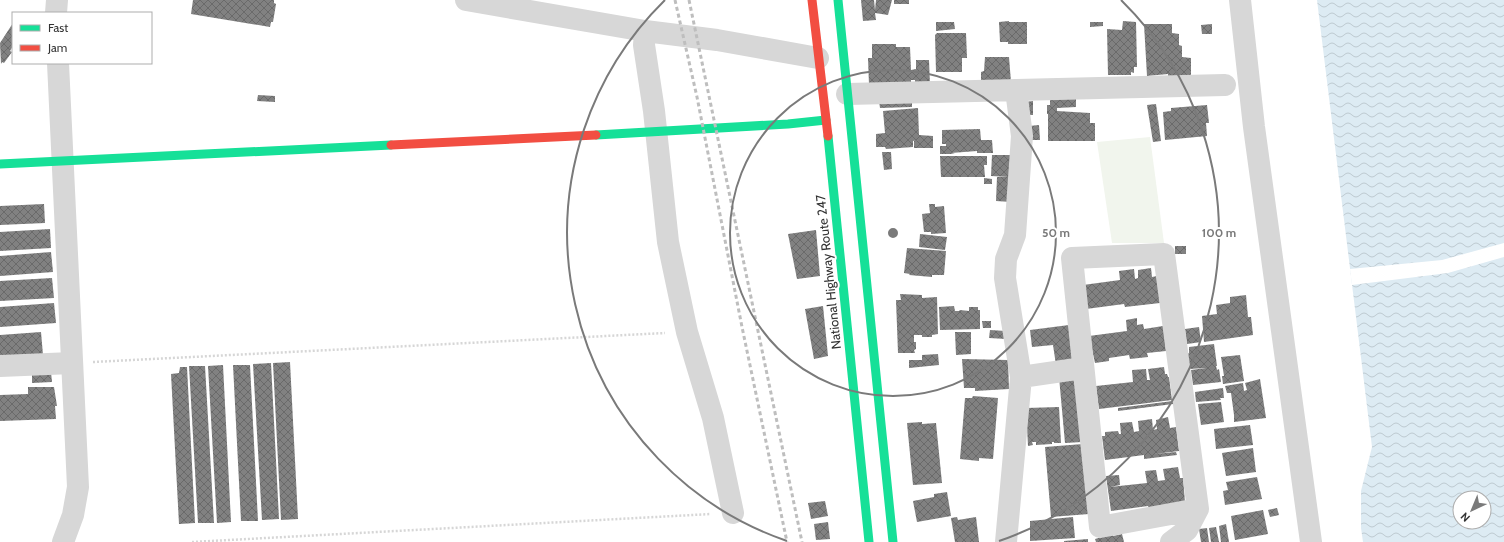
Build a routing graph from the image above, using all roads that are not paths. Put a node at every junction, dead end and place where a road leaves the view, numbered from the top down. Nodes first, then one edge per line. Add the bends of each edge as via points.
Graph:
1 (58, 0) edge
2 (466, 0) edge
3 (812, 0) edge
4 (838, 0) edge
5 (1240, 0) edge
6 (56, 12) edge
7 (645, 31) junction
8 (818, 58) junction
9 (58, 64) edge
10 (1225, 85) dead end
11 (1016, 90) junction
12 (847, 94) junction
13 (826, 120) junction
14 (656, 132) junction
15 (62, 161) junction
16 (0, 164) edge
17 (72, 363) junction
18 (0, 366) edge
19 (1083, 368) junction
20 (1021, 376) junction
21 (1198, 509) junction
22 (733, 513) road end
23 (63, 542) edge
24 (869, 542) edge
25 (893, 542) edge
26 (1006, 542) edge
27 (1170, 542) edge
28 (1311, 542) edge

1 - 6 street
2 - 7 street
3 - 8 main road, National Highway Route 247
4 - 12 main road
5 - 28 street via 1255,135
7 - 8 street via 717,40
7 - 14 street via 644,45
8 - 13 main road, National Highway Route 247
9 - 15 street
10 - 11 street
11 - 12 street
11 - 20 street via 1022,136 1015,235 1006,259 1004,278
12 - 25 main road
13 - 14 main road
13 - 24 main road, National Highway Route 247
14 - 15 main road
14 - 22 street via 668,242 687,332 713,418
15 - 16 main road
15 - 17 street
17 - 18 street
17 - 23 street via 78,487 73,515
19 - 20 street
19 - 21 street via 1100,527
19 - 21 street via 1072,258 1164,254
20 - 26 street
21 - 27 street via 1187,530

